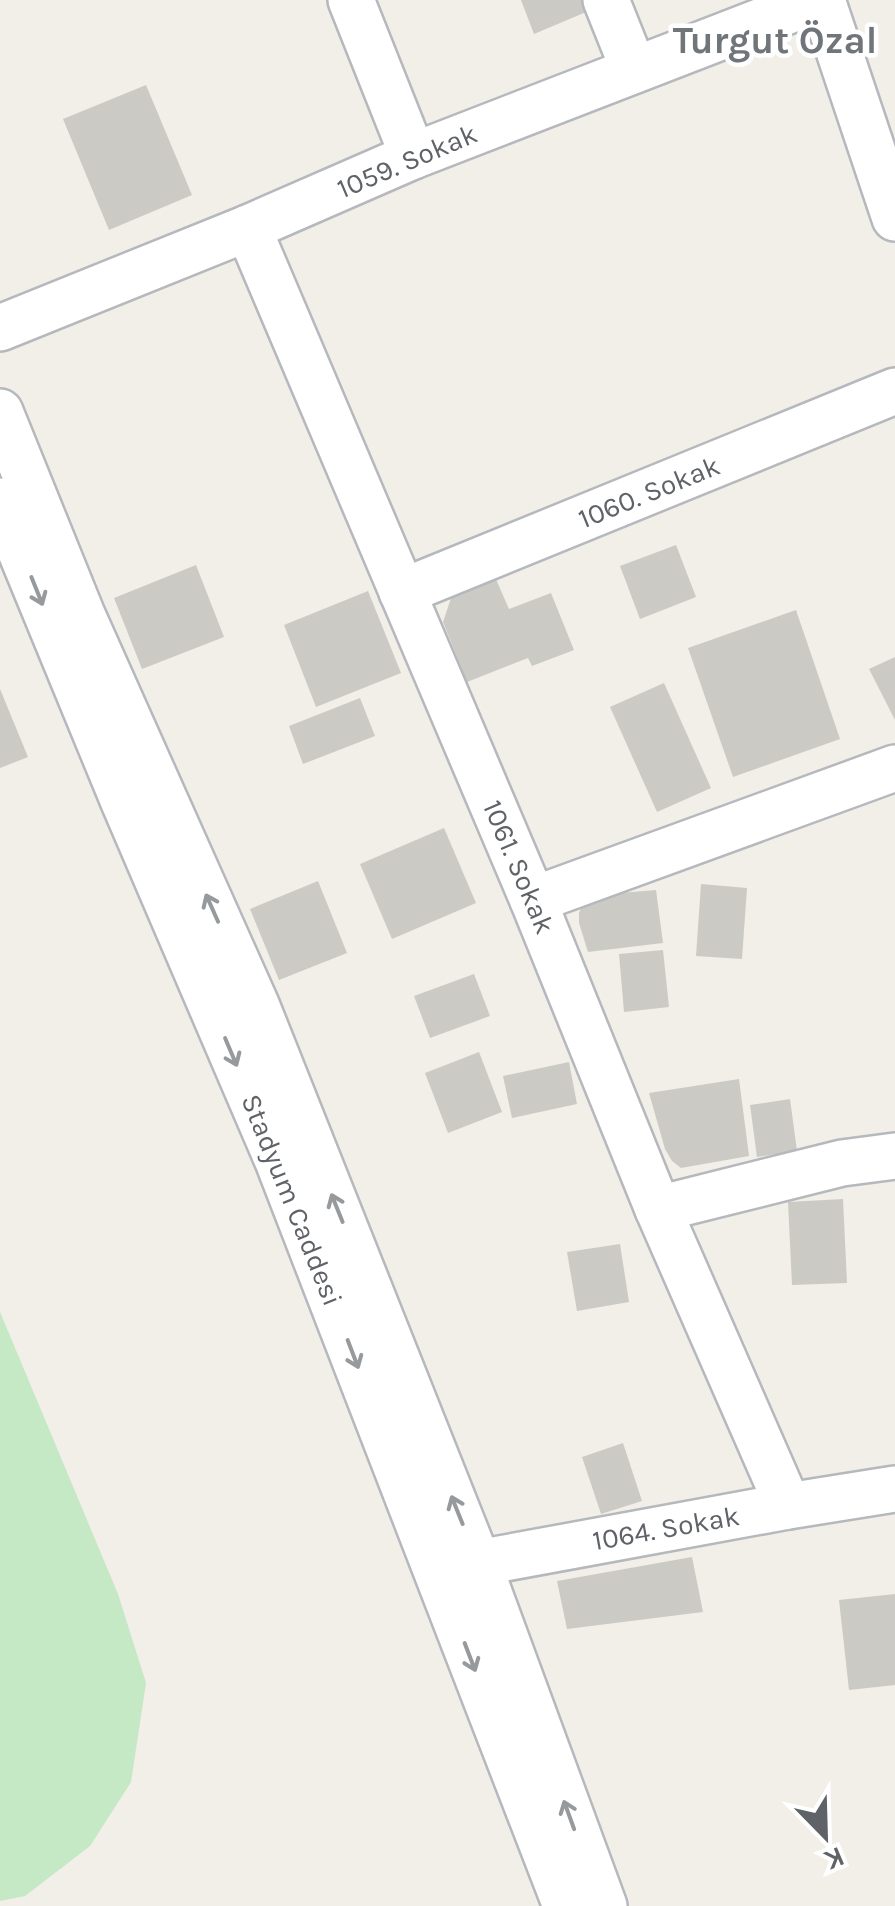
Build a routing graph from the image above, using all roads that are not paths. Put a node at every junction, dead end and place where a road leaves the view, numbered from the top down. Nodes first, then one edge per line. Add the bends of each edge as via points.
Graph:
1 (351, 0) edge
2 (606, 0) edge
3 (819, 0) edge
4 (634, 70) junction
5 (413, 156) junction
6 (895, 218) edge
7 (248, 228) junction
8 (0, 328) edge
9 (895, 391) edge
10 (0, 412) edge
11 (0, 501) edge
12 (402, 592) junction
13 (895, 768) edge
14 (534, 900) junction
15 (895, 1156) edge
16 (658, 1210) junction
17 (895, 1489) edge
18 (788, 1506) junction
19 (459, 1570) junction
20 (566, 1906) edge
21 (604, 1906) edge

1 - 5 street
2 - 4 street
3 - 4 street, 1059. Sokak
3 - 6 street
4 - 5 street, 1059. Sokak
5 - 7 street, 1059. Sokak
7 - 8 street, 1059. Sokak
7 - 12 street, 1061. Sokak
9 - 12 street, 1060. Sokak
19 -> 10 street via 256,1007
11 -> 19 street, Stadyum Caddesi
12 - 14 street, 1061. Sokak
13 - 14 street
14 - 16 street, 1061. Sokak
15 - 16 street
16 - 18 street, 1061. Sokak
17 - 18 street, 1064. Sokak
18 - 19 street, 1064. Sokak
19 -> 20 street, Stadyum Caddesi
21 -> 19 street

